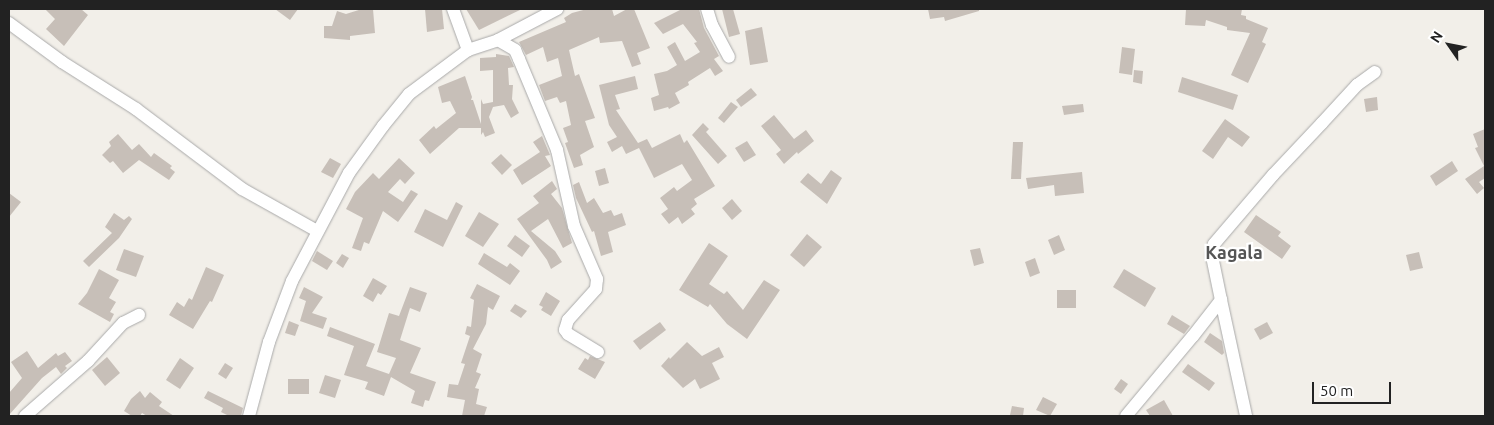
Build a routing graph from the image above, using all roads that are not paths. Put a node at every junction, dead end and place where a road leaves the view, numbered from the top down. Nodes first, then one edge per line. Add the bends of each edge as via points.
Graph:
1 (453, 9) edge
2 (557, 9) edge
3 (707, 9) edge
4 (9, 23) edge
5 (498, 40) junction
6 (468, 50) junction
7 (729, 57) dead end
8 (1375, 72) dead end
9 (317, 231) junction
10 (1221, 300) junction
11 (139, 315) dead end
12 (598, 352) dead end
13 (25, 416) edge
14 (249, 416) edge
15 (1126, 416) edge
16 (1246, 416) edge

1 - 6 street
2 - 5 street
3 - 7 street
4 - 9 street via 62,62 136,109 242,188
5 - 6 street
5 - 12 street via 515,50 557,150 574,226 597,279 596,289 568,320 565,330
6 - 9 street via 409,94 349,173
8 - 10 street via 1357,85 1322,122 1214,244 1212,256
9 - 14 street via 292,281 269,342
10 - 15 street
10 - 16 street
11 - 13 street via 123,323 88,361

